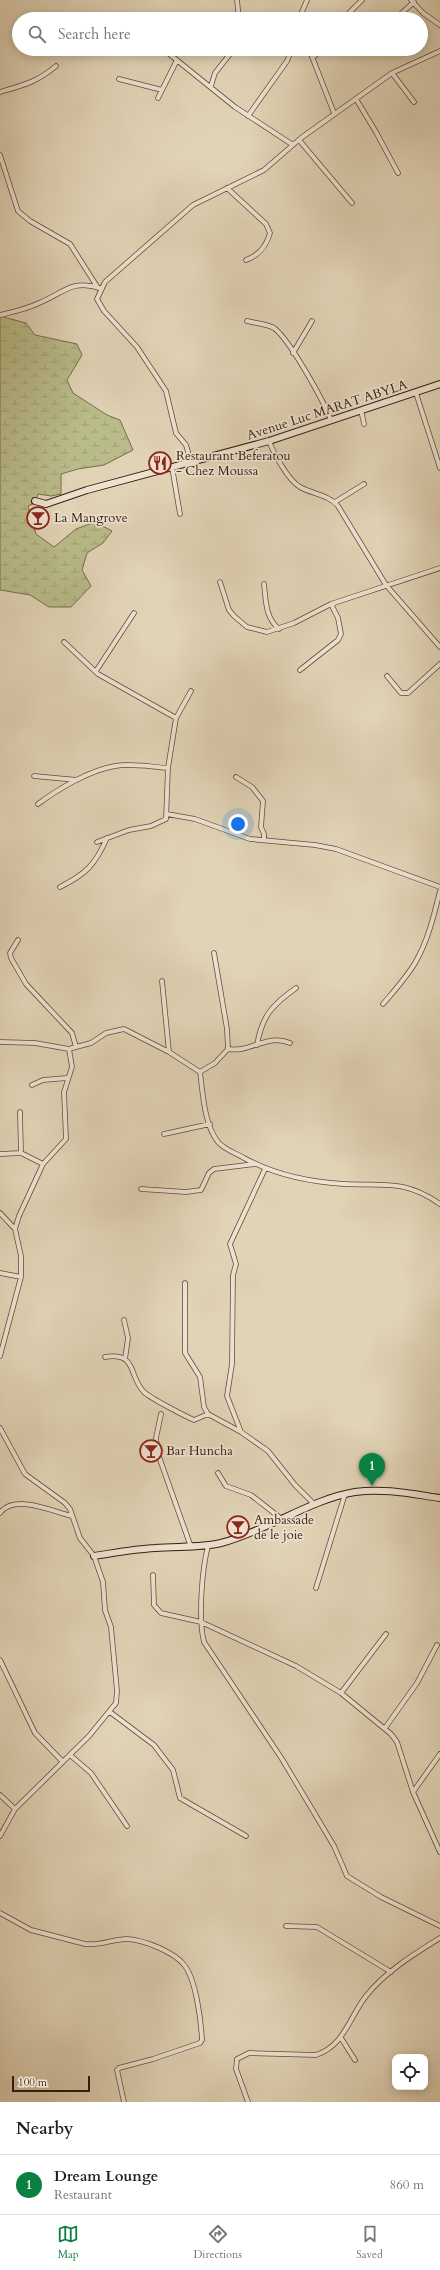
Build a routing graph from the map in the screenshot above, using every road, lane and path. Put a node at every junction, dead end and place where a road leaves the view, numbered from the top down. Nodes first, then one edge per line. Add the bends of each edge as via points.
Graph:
1 (237, 0) edge
2 (307, 0) edge
3 (362, 0) edge
4 (413, 1) edge
5 (238, 12) edge
6 (302, 12) edge
7 (350, 12) edge
8 (402, 12) edge
9 (422, 12) edge
10 (428, 17) edge
11 (440, 25) edge
12 (440, 50) edge
13 (172, 56) edge
14 (228, 56) edge
15 (289, 56) edge
16 (427, 56) edge
17 (428, 56) edge
18 (313, 58) edge
19 (177, 60) junction
20 (56, 66) dead end
21 (392, 73) junction
22 (119, 79) dead end
23 (211, 86) junction
24 (162, 90) junction
25 (0, 92) edge
26 (158, 98) dead end
27 (356, 99) junction
28 (414, 102) dead end
29 (334, 113) junction
30 (248, 116) junction
31 (298, 140) junction
32 (293, 145) junction
33 (0, 155) edge
34 (398, 173) dead end
35 (227, 188) junction
36 (352, 203) dead end
37 (246, 260) dead end
38 (100, 288) junction
39 (0, 315) edge
40 (247, 321) dead end
41 (312, 321) dead end
42 (293, 353) junction
43 (440, 384) edge
44 (416, 392) junction
45 (361, 410) junction
46 (331, 420) junction
47 (364, 424) dead end
48 (269, 441) junction
49 (191, 462) junction
50 (172, 467) junction
51 (440, 468) edge
52 (364, 484) dead end
53 (36, 501) dead end
54 (335, 502) junction
55 (180, 514) dead end
56 (440, 568) edge
57 (220, 582) dead end
58 (264, 584) dead end
59 (386, 585) junction
60 (330, 604) junction
61 (134, 613) dead end
62 (278, 629) junction
63 (64, 642) dead end
64 (440, 647) edge
65 (440, 664) edge
66 (300, 670) dead end
67 (96, 671) junction
68 (387, 676) dead end
69 (191, 692) dead end
70 (176, 718) junction
71 (168, 768) junction
72 (34, 776) dead end
73 (236, 777) dead end
74 (78, 780) junction
75 (38, 804) dead end
76 (167, 814) junction
77 (107, 838) junction
78 (264, 840) junction
79 (97, 842) dead end
80 (60, 887) dead end
81 (440, 887) edge
82 (440, 891) edge
83 (18, 940) dead end
84 (214, 953) dead end
85 (162, 982) dead end
86 (296, 988) dead end
87 (383, 1004) dead end
88 (0, 1042) edge
89 (290, 1043) dead end
90 (257, 1045) junction
91 (76, 1047) junction
92 (68, 1049) junction
93 (228, 1049) junction
94 (169, 1052) junction
95 (200, 1072) junction
96 (67, 1078) junction
97 (32, 1085) dead end
98 (20, 1112) dead end
99 (210, 1124) junction
100 (164, 1134) dead end
101 (21, 1153) junction
102 (0, 1154) edge
103 (44, 1164) junction
104 (255, 1164) junction
105 (265, 1169) junction
106 (141, 1189) dead end
107 (440, 1204) edge
108 (0, 1213) edge
109 (16, 1229) junction
110 (0, 1273) edge
111 (21, 1277) junction
112 (185, 1283) dead end
113 (124, 1320) dead end
114 (0, 1356) edge
115 (105, 1357) dead end
116 (125, 1359) junction
117 (161, 1414) dead end
118 (208, 1414) junction
119 (0, 1428) edge
120 (241, 1432) junction
121 (218, 1473) dead end
122 (345, 1494) junction
123 (440, 1498) edge
124 (315, 1505) junction
125 (0, 1513) edge
126 (72, 1516) junction
127 (283, 1520) junction
128 (208, 1546) junction
129 (191, 1547) junction
130 (94, 1556) junction
131 (153, 1575) dead end
132 (316, 1588) dead end
133 (201, 1622) junction
134 (386, 1634) dead end
135 (437, 1646) dead end
136 (0, 1660) edge
137 (342, 1693) junction
138 (110, 1712) junction
139 (385, 1728) junction
140 (440, 1754) edge
141 (70, 1755) junction
142 (62, 1762) junction
143 (413, 1792) junction
144 (0, 1795) edge
145 (15, 1809) junction
146 (127, 1826) dead end
147 (0, 1836) edge
148 (246, 1836) dead end
149 (440, 1852) edge
150 (0, 1913) edge
151 (286, 1926) dead end
152 (440, 1926) edge
153 (440, 1938) edge
154 (391, 1972) junction
155 (341, 2038) junction
156 (355, 2060) dead end
157 (124, 2102) edge
158 (248, 2102) edge

1 - 5 street
2 - 6 street
3 - 7 street
4 - 8 street
4 - 9 street
10 - 11 street
12 - 17 street
13 - 19 street
14 - 23 street via 215,73
15 - 30 street
16 - 21 street
18 - 29 street
19 - 23 street
19 - 24 street
20 - 25 street via 42,78
21 - 27 street
21 - 28 street
22 - 24 street
23 - 30 street
24 - 26 street
27 - 29 street
27 - 34 street
29 - 31 street
30 - 32 street
31 - 32 street
31 - 36 street
32 - 35 street via 264,170
33 - 38 street via 18,211 30,221 70,244
35 - 37 street via 266,224 270,233 264,248 256,257
35 - 38 street via 193,205
38 - 39 street via 86,284 73,286 34,306
38 - 49 street via 97,299 104,311 138,348 166,390 176,433 186,445
40 - 42 street via 274,328 288,343
41 - 42 street
42 - 46 street via 308,375
43 - 44 street, Avenue Luc MARAT ABYLA
44 - 45 street, Avenue Luc MARAT ABYLA
44 - 51 street
45 - 46 street, Avenue Luc MARAT ABYLA
45 - 47 street
46 - 48 street, Avenue Luc MARAT ABYLA
48 - 49 street, Avenue Luc MARAT ABYLA
48 - 54 street via 295,483
49 - 50 street, Avenue Luc MARAT ABYLA
50 - 53 street, Avenue Luc MARAT ABYLA via 46,504
50 - 55 street
52 - 54 street
54 - 59 street
56 - 59 street
57 - 62 street via 229,610 247,627 267,632
58 - 62 street via 266,609
59 - 60 street
59 - 64 street
60 - 62 street via 294,624
60 - 66 street via 338,618 341,634 332,645
61 - 67 street
63 - 67 street
65 - 68 street via 408,693 401,693
67 - 70 street via 124,690
69 - 70 street
70 - 71 street
71 - 74 street via 116,765
71 - 76 street
72 - 74 street
73 - 78 street via 252,787 264,801 261,827
74 - 75 street
76 - 77 street via 166,819 160,823
76 - 78 street via 195,819 234,835
77 - 79 street
77 - 80 street via 91,867
78 - 81 street via 336,849
82 - 87 street via 432,921 416,962
83 - 91 street via 10,953 11,958 26,984 72,1033
84 - 93 street
85 - 94 street
86 - 90 street via 270,1010 264,1019
88 - 92 street via 35,1043
89 - 90 street via 271,1039
90 - 93 street via 237,1051
91 - 92 street
91 - 94 street via 91,1043 106,1033 124,1029
92 - 96 street via 72,1067
93 - 95 street via 215,1063
94 - 95 street
95 - 99 street
96 - 97 street via 43,1080
96 - 103 street via 64,1092 66,1139
98 - 101 street
99 - 100 street
99 - 104 street via 219,1142 228,1150
101 - 102 street
101 - 103 street
103 - 109 street via 19,1216
104 - 105 street
104 - 106 street via 214,1169 209,1173 201,1190 186,1192
105 - 107 street via 317,1181 400,1185 422,1193
105 - 120 street via 230,1244 236,1264 233,1275 232,1364 227,1396
108 - 109 street
109 - 111 street via 21,1256
110 - 111 street
111 - 114 street
112 - 118 street via 185,1353 200,1377 204,1407
113 - 116 street via 128,1338
115 - 116 street via 117,1355
116 - 118 street via 140,1386 150,1397 194,1420
117 - 129 street via 156,1438 158,1454
118 - 120 street
119 - 126 street via 21,1470 65,1503 70,1508
120 - 124 street via 268,1452
121 - 127 street via 226,1486 251,1495
122 - 123 street via 391,1490
122 - 124 street
122 - 132 street
124 - 127 street
125 - 126 street via 9,1507 41,1505
126 - 130 street via 80,1538
127 - 128 street
128 - 129 street
128 - 133 street
129 - 130 street via 154,1548
130 - 138 street via 103,1582 105,1610 111,1627 117,1691 116,1703
131 - 133 street via 154,1605 157,1610
133 - 137 street via 296,1666
133 - 152 street via 204,1642 286,1766 334,1846 347,1876 381,1897
134 - 137 street
135 - 139 street via 417,1683
136 - 142 street via 35,1733
137 - 139 street
138 - 141 street
138 - 148 street via 154,1745 173,1770 180,1798
139 - 143 street via 397,1742
140 - 143 street
141 - 142 street
141 - 146 street via 91,1773
142 - 145 street
143 - 149 street
144 - 145 street
145 - 147 street
150 - 157 street via 31,1930 85,1944 128,1939 139,1941 160,1948 184,1964 192,1981 202,2040 180,2050 119,2068 118,2078
151 - 154 street via 316,1928
153 - 154 street
154 - 155 street via 366,1997
155 - 156 street
155 - 158 street via 331,2048 316,2055 242,2055 237,2059 236,2069

